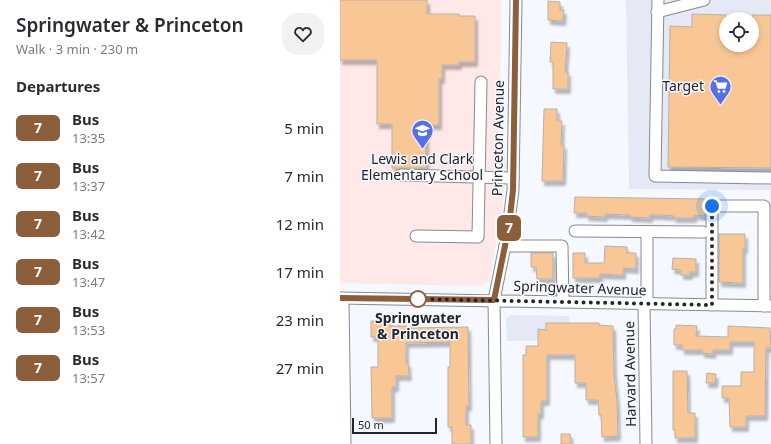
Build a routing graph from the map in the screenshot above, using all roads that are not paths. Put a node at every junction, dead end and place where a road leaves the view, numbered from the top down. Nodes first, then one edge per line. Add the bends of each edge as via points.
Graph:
1 (516, 0) edge
2 (658, 0) edge
3 (704, 0) edge
4 (657, 12) junction
5 (481, 82) dead end
6 (401, 175) dead end
7 (480, 177) junction
8 (513, 178) junction
9 (771, 178) edge
10 (575, 231) dead end
11 (647, 232) junction
12 (703, 232) dead end
13 (416, 236) dead end
14 (505, 246) junction
15 (342, 298) edge
16 (494, 300) junction
17 (562, 302) junction
18 (645, 304) junction
19 (712, 305) junction
20 (767, 306) edge
21 (345, 444) edge
22 (496, 444) edge
23 (646, 444) edge

1 - 8 street, Princeton Avenue
2 - 4 street
3 - 4 street
4 - 9 street via 655,176
5 - 7 street
6 - 7 street
7 - 8 street
7 - 13 street via 478,237
8 - 14 street, Princeton Avenue via 511,215
10 - 11 street
11 - 12 street
11 - 18 street, Harvard Avenue
14 - 16 street, Princeton Avenue
14 - 17 street via 562,246
15 - 16 street, Springwater Avenue
15 - 21 street
16 - 17 street, Springwater Avenue
16 - 22 street, Princeton Avenue
17 - 18 street, Springwater Avenue
18 - 19 street, Springwater Avenue
18 - 23 street, Harvard Avenue
19 - 20 street, Springwater Avenue
19 - 20 street via 712,206 764,206

